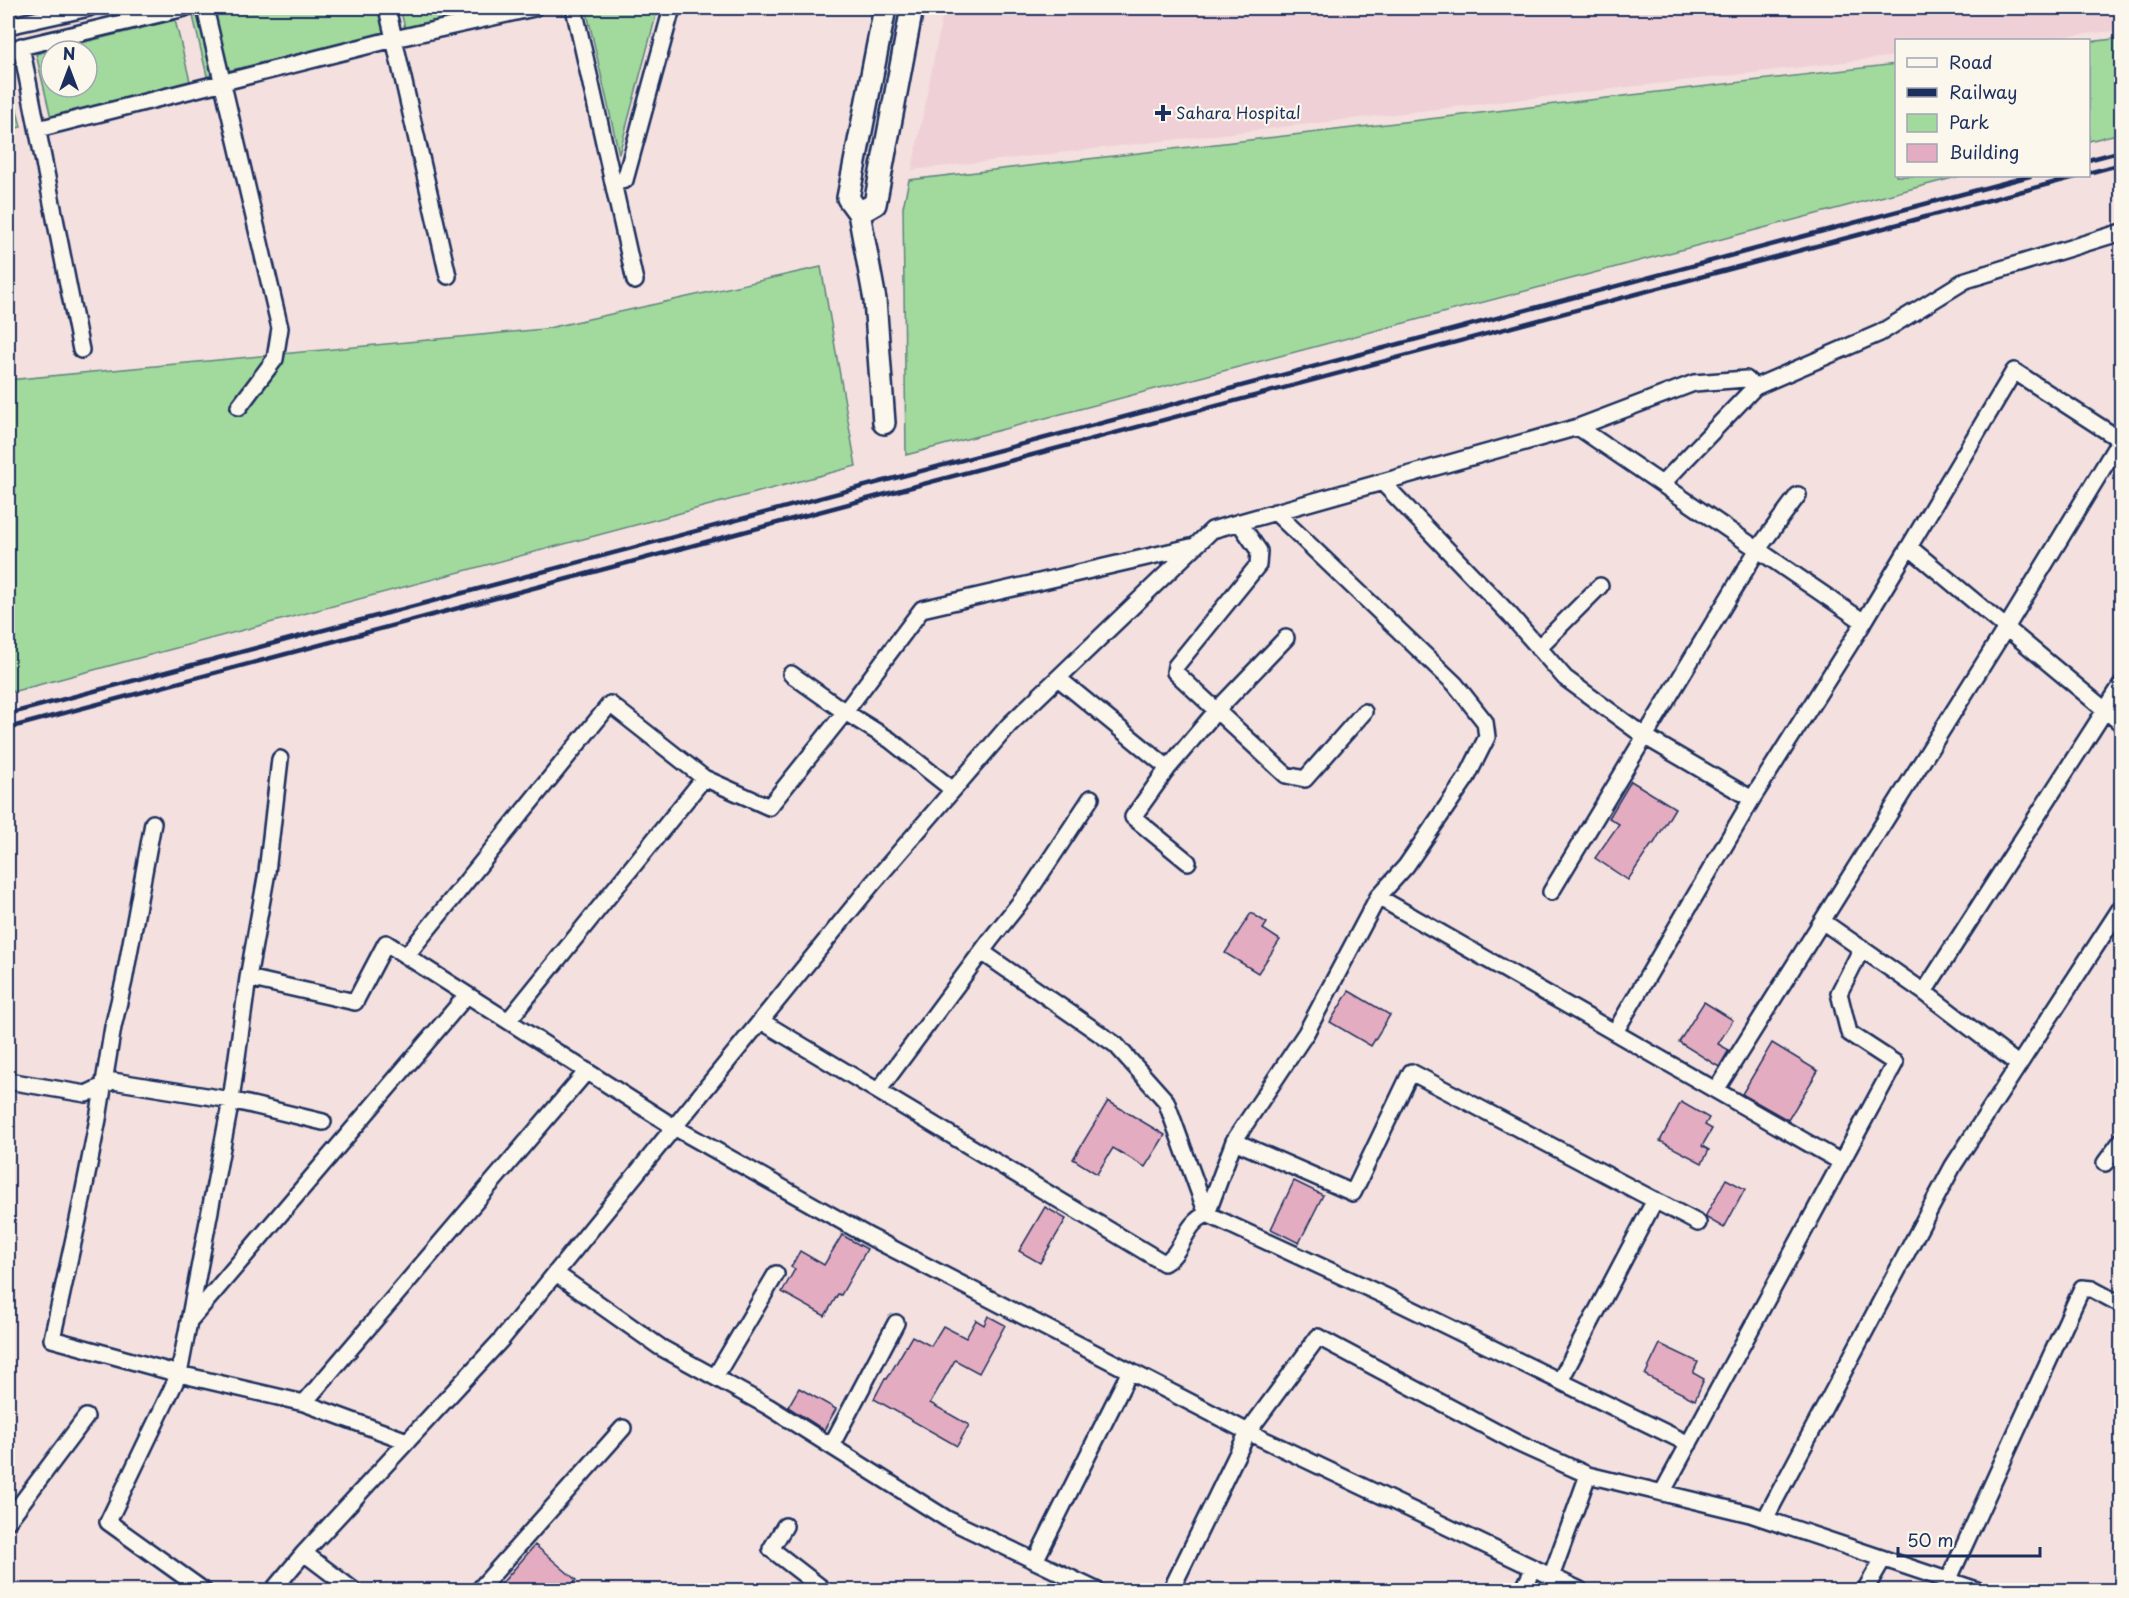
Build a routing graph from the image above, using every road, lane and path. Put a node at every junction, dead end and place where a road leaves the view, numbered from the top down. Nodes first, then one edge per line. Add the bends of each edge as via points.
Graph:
1 (89, 8) edge
2 (185, 8) edge
3 (205, 8) edge
4 (387, 8) edge
5 (534, 8) edge
6 (574, 8) edge
7 (672, 8) edge
8 (885, 8) edge
9 (912, 8) edge
10 (8, 26) edge
11 (394, 39) junction
12 (14, 48) edge
13 (222, 82) junction
14 (38, 129) junction
15 (613, 183) junction
16 (859, 213) junction
17 (2121, 232) edge
18 (448, 276) dead end
19 (635, 281) dead end
20 (81, 350) dead end
21 (1755, 387) junction
22 (239, 407) dead end
23 (884, 423) dead end
24 (1578, 427) junction
25 (2121, 440) edge
26 (1382, 482) junction
27 (1662, 484) junction
28 (1797, 495) dead end
29 (1275, 512) junction
30 (1239, 522) junction
31 (1195, 546) junction
32 (1909, 547) junction
33 (1758, 549) junction
34 (1600, 586) dead end
35 (1864, 622) junction
36 (2006, 628) junction
37 (1286, 638) dead end
38 (1538, 648) junction
39 (791, 674) dead end
40 (1058, 678) junction
41 (2121, 684) edge
42 (1217, 710) junction
43 (2105, 711) junction
44 (845, 712) junction
45 (1364, 712) dead end
46 (2121, 724) edge
47 (1644, 736) junction
48 (280, 759) dead end
49 (1168, 768) junction
50 (704, 778) junction
51 (953, 790) junction
52 (1091, 798) dead end
53 (1752, 799) junction
54 (153, 824) dead end
55 (1188, 862) dead end
56 (1551, 892) dead end
57 (1378, 897) junction
58 (2121, 906) edge
59 (1822, 921) junction
60 (1862, 948) junction
61 (982, 952) junction
62 (406, 956) junction
63 (248, 978) junction
64 (1924, 992) junction
65 (467, 995) junction
66 (508, 1021) junction
67 (761, 1021) junction
68 (1615, 1032) junction
69 (2019, 1065) junction
70 (587, 1071) junction
71 (8, 1081) edge
72 (103, 1086) junction
73 (1716, 1090) junction
74 (878, 1091) junction
75 (231, 1100) junction
76 (323, 1122) dead end
77 (674, 1127) junction
78 (2121, 1140) edge
79 (1234, 1141) junction
80 (1841, 1162) junction
81 (2105, 1163) dead end
82 (1655, 1200) junction
83 (1207, 1214) junction
84 (1698, 1223) dead end
85 (555, 1273) junction
86 (776, 1274) dead end
87 (2121, 1305) edge
88 (189, 1322) junction
89 (896, 1323) dead end
90 (1130, 1371) junction
91 (179, 1374) junction
92 (715, 1377) junction
93 (1560, 1381) junction
94 (304, 1403) junction
95 (86, 1417) dead end
96 (623, 1428) dead end
97 (1248, 1432) junction
98 (407, 1441) junction
99 (1689, 1444) junction
100 (831, 1446) junction
101 (1587, 1475) junction
102 (1662, 1493) junction
103 (1766, 1519) junction
104 (8, 1521) edge
105 (785, 1526) dead end
106 (304, 1553) junction
107 (1883, 1559) junction
108 (1035, 1561) junction
109 (1534, 1568) junction
110 (1551, 1577) junction
111 (1948, 1581) junction
112 (203, 1590) edge
113 (273, 1590) edge
114 (353, 1590) edge
115 (479, 1590) edge
116 (824, 1590) edge
117 (1096, 1590) edge
118 (1171, 1590) edge
119 (1522, 1590) edge
120 (1580, 1590) edge
121 (1866, 1590) edge
122 (1977, 1590) edge

1 - 10 street
2 - 12 street
3 - 13 street
4 - 11 street
5 - 11 street
6 - 15 street
7 - 15 street via 625,180
8 - 16 street via 848,198
9 - 16 street via 875,204
11 - 13 street
11 - 18 street
12 - 14 street
13 - 14 street
13 - 22 street via 280,328 275,359
14 - 20 street
15 - 19 street
16 - 23 street via 875,300
17 - 21 street via 1966,280 1880,333
21 - 24 street via 1746,379 1694,383
21 - 27 street
24 - 26 street
24 - 27 street
25 - 32 street via 2014,371
25 - 36 street
26 - 29 street
26 - 38 street
27 - 33 street
28 - 33 street
29 - 30 street
29 - 57 street via 1455,684 1485,722 1487,737 1467,777 1406,866
30 - 31 street via 1212,530
30 - 42 street via 1259,551 1258,565 1175,672
31 - 40 street
31 - 44 street via 922,609
32 - 35 street
32 - 36 street
33 - 35 street
33 - 47 street
34 - 38 street
35 - 53 street
36 - 43 street
36 - 59 street
37 - 42 street
38 - 47 street via 1564,678
39 - 44 street
40 - 49 street
40 - 51 street via 1009,725
41 - 43 street
42 - 45 street via 1286,775 1305,779
42 - 49 street
43 - 46 street
43 - 64 street
44 - 50 street via 769,807
44 - 51 street via 890,740
47 - 53 street
47 - 56 street
48 - 63 street via 267,872
49 - 55 street via 1133,817
50 - 62 street via 610,704
50 - 66 street
51 - 67 street
52 - 61 street via 1030,890
53 - 68 street
54 - 72 street
57 - 68 street
57 - 79 street via 1306,1033
58 - 69 street
59 - 60 street
59 - 73 street
60 - 64 street
60 - 80 street via 1839,993 1849,1033 1894,1063
61 - 74 street
61 - 83 street via 1116,1045 1166,1101
62 - 63 street via 386,943 355,1002
62 - 65 street
63 - 75 street
64 - 69 street
65 - 66 street
65 - 88 street
66 - 70 street
67 - 74 street
67 - 77 street
68 - 73 street
69 - 103 street via 1953,1166
70 - 77 street
70 - 94 street
71 - 72 street via 86,1094
72 - 75 street via 113,1081
72 - 91 street via 52,1339
73 - 80 street
74 - 83 street via 1164,1263 1193,1222
75 - 76 street
75 - 88 street
77 - 85 street
77 - 90 street via 870,1237
78 - 81 street
79 - 82 street via 1353,1193 1411,1072
79 - 83 street
80 - 99 street
82 - 84 street
82 - 93 street
83 - 93 street
85 - 92 street via 660,1347
85 - 98 street via 501,1340
86 - 92 street
87 - 111 street via 2092,1289 2082,1288
88 - 91 street
89 - 100 street
90 - 97 street
90 - 108 street
91 - 94 street
91 - 112 street via 108,1522
92 - 100 street
93 - 99 street
94 - 98 street
95 - 104 street
96 - 115 street
97 - 101 street via 1318,1337 1517,1443
97 - 109 street
97 - 118 street
98 - 106 street
99 - 102 street
100 - 108 street via 947,1520
101 - 102 street
101 - 110 street
102 - 103 street
103 - 107 street
105 - 116 street via 771,1549
106 - 113 street
106 - 114 street
107 - 111 street
107 - 121 street
108 - 117 street
109 - 110 street
109 - 119 street
110 - 120 street
111 - 122 street

